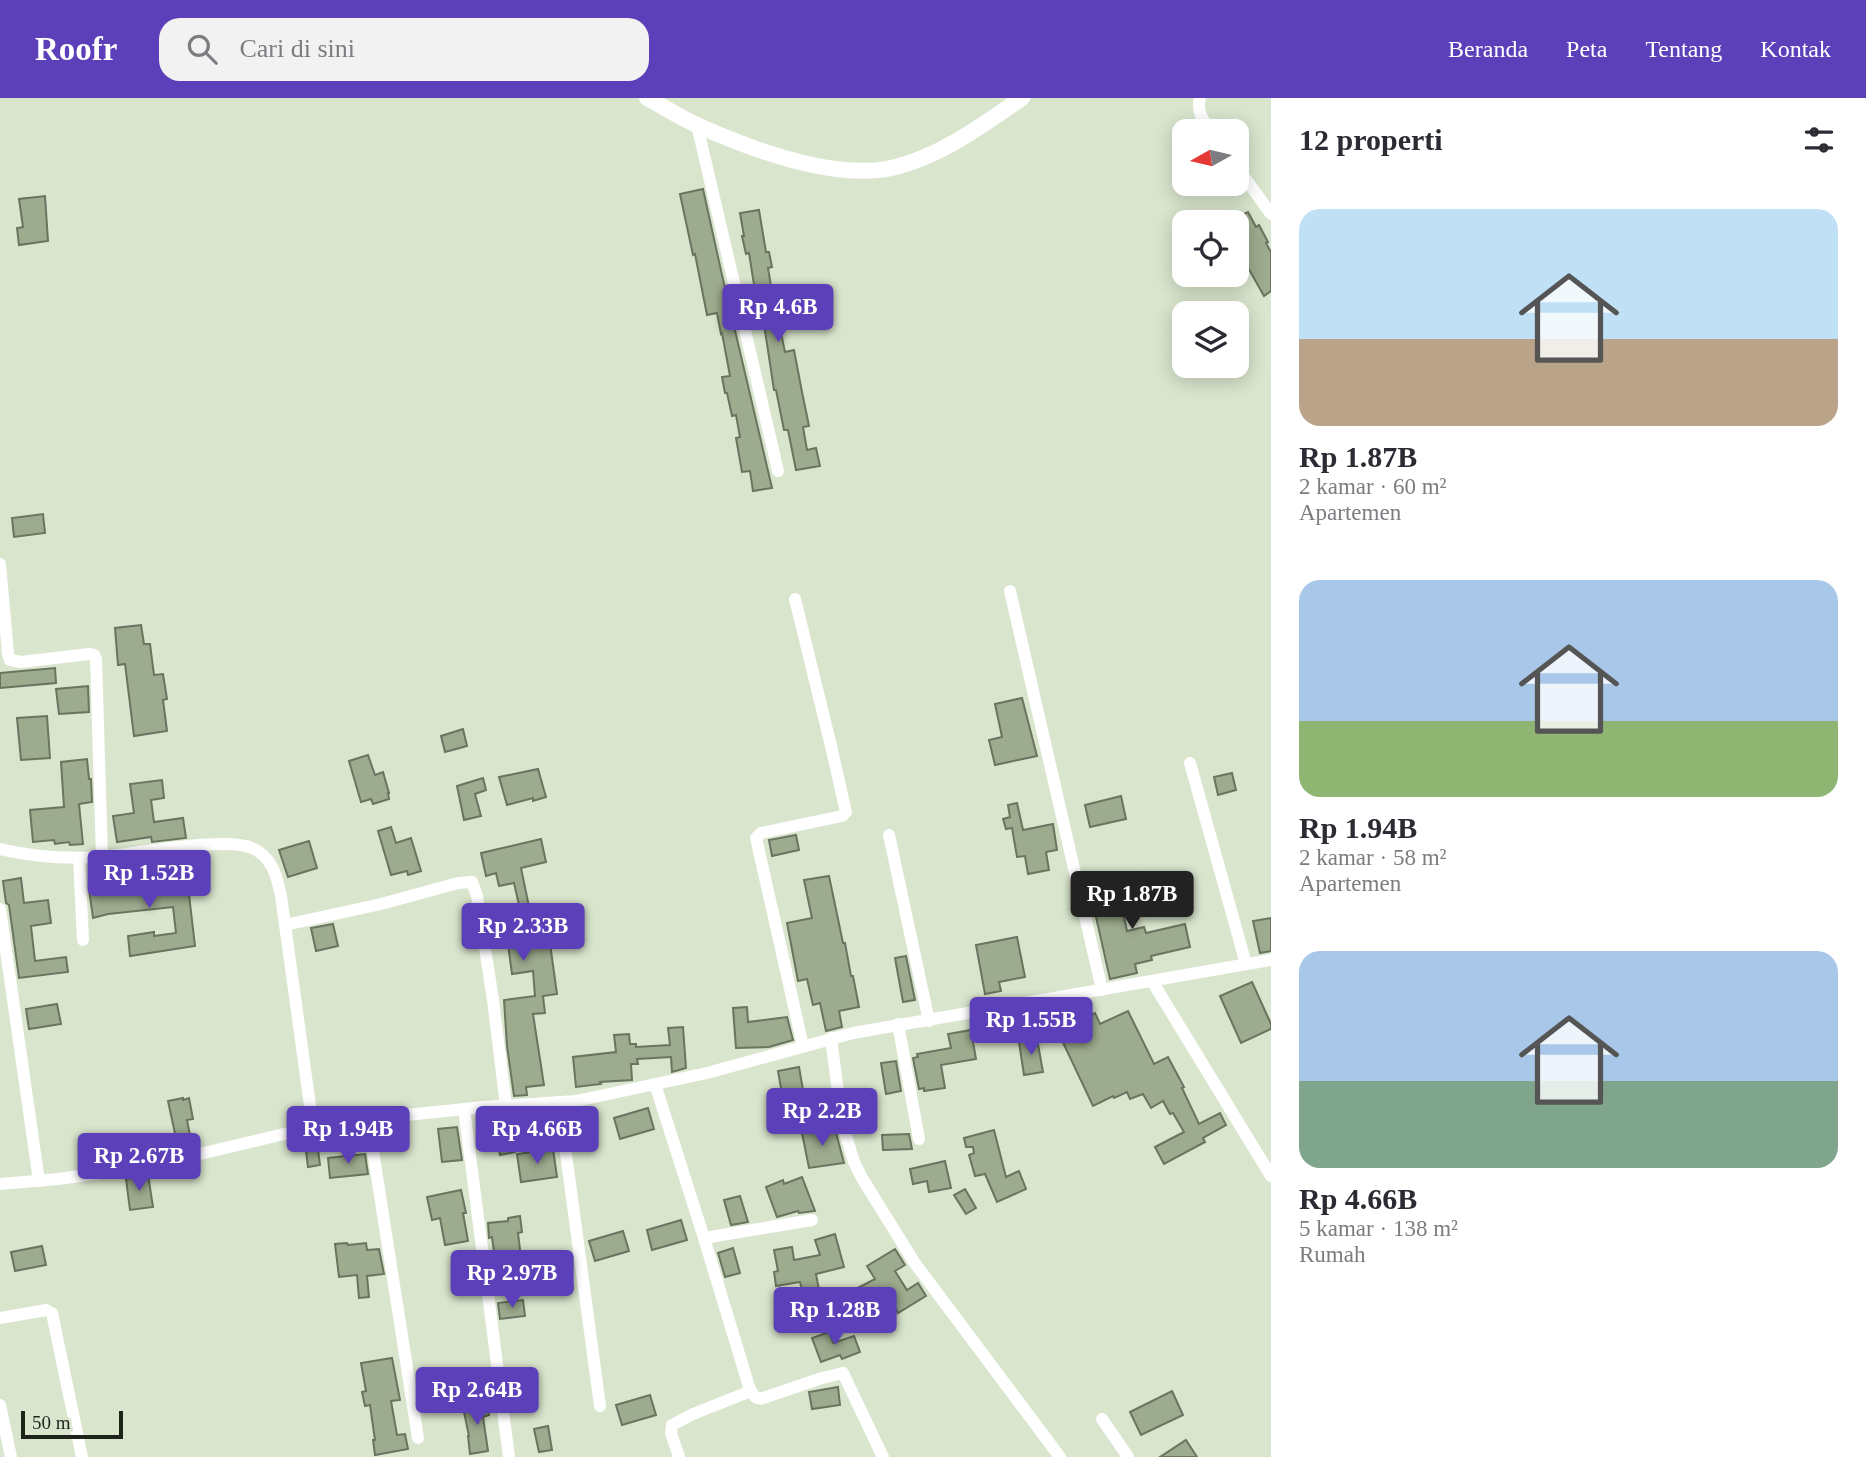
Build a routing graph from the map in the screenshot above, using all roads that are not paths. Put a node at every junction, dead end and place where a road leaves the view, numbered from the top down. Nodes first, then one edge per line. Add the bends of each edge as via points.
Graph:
1 (648, 98) edge
2 (1021, 98) edge
3 (1200, 98) edge
4 (1203, 119) edge
5 (697, 125) junction
6 (1250, 185) edge
7 (1271, 214) edge
8 (778, 471) dead end
9 (0, 564) edge
10 (1010, 591) dead end
11 (795, 598) dead end
12 (1190, 762) dead end
13 (889, 835) dead end
14 (0, 849) edge
15 (102, 857) junction
16 (79, 858) junction
17 (0, 909) edge
18 (285, 925) junction
19 (83, 940) dead end
20 (1271, 960) edge
21 (1246, 964) junction
22 (1153, 981) junction
23 (1102, 990) junction
24 (929, 1021) junction
25 (898, 1024) junction
26 (831, 1038) junction
27 (803, 1046) junction
28 (655, 1084) junction
29 (559, 1102) junction
30 (506, 1106) junction
31 (464, 1109) junction
32 (368, 1119) junction
33 (313, 1126) junction
34 (919, 1139) dead end
35 (1271, 1176) edge
36 (39, 1181) junction
37 (0, 1184) edge
38 (812, 1220) dead end
39 (704, 1238) junction
40 (0, 1318) edge
41 (751, 1391) junction
42 (0, 1405) edge
43 (600, 1406) dead end
44 (1102, 1419) dead end
45 (418, 1438) dead end
46 (11, 1457) edge
47 (82, 1457) edge
48 (509, 1457) edge
49 (679, 1457) edge
50 (883, 1457) edge
51 (1060, 1457) edge
52 (1128, 1457) edge

1 - 5 street
2 - 5 street via 957,142 876,170 828,168 790,159
3 - 4 street
5 - 8 street
6 - 7 street
9 - 15 street via 10,660 89,654 96,659
10 - 23 street
11 - 27 street via 846,812 756,838
12 - 21 street
13 - 24 street
14 - 16 street
15 - 16 street
15 - 18 street via 202,846 251,847 275,871
16 - 19 street
17 - 36 street
18 - 30 street via 472,882
18 - 33 street
20 - 21 street
21 - 22 street
22 - 23 street
22 - 35 street
23 - 24 street
24 - 25 street
25 - 26 street
25 - 34 street
26 - 27 street
26 - 51 street via 844,1133 862,1178 914,1262
27 - 28 street
28 - 29 street
28 - 39 street
29 - 30 street
29 - 43 street
30 - 31 street
31 - 32 street
31 - 48 street
32 - 33 street
32 - 45 street
33 - 36 street via 175,1160
36 - 37 street
38 - 39 street
39 - 41 street
40 - 47 street via 46,1310 52,1313
41 - 49 street via 672,1425 670,1433
41 - 50 street via 757,1399 763,1398 842,1373
42 - 46 street
44 - 52 street

